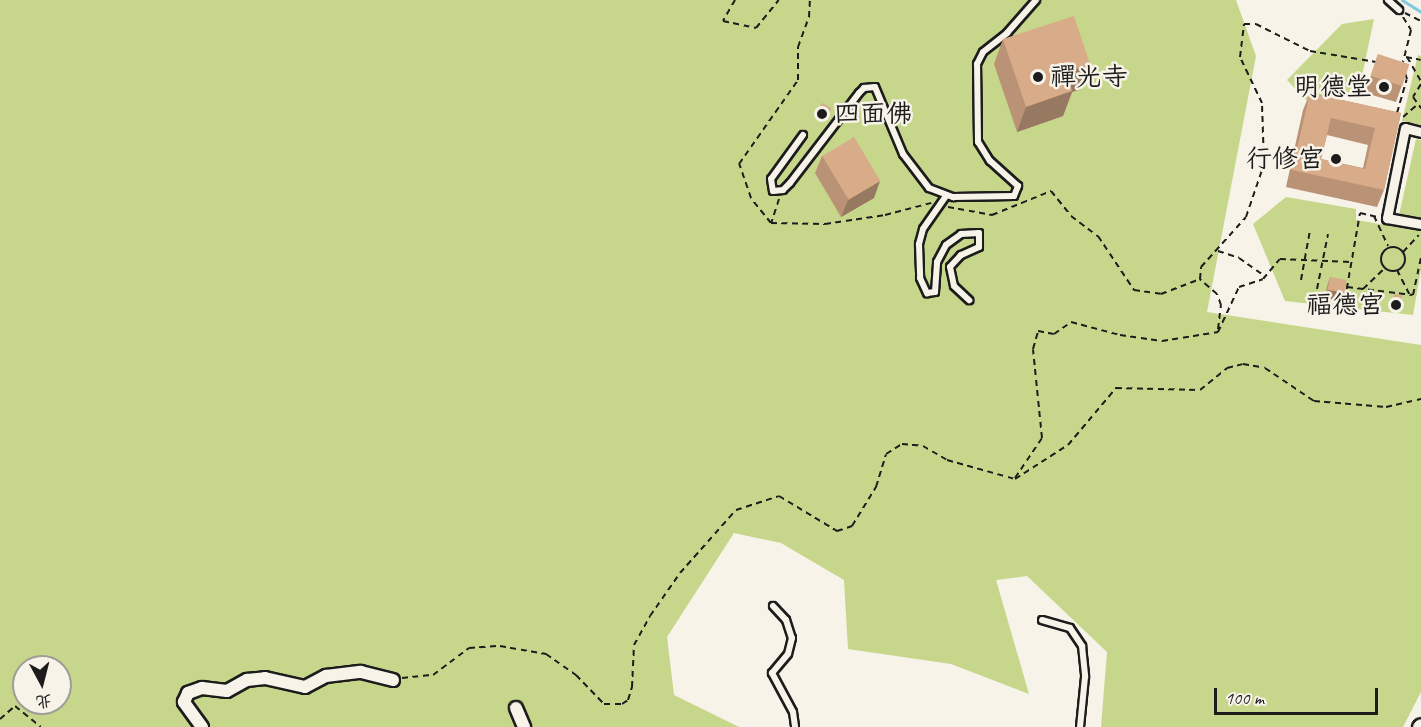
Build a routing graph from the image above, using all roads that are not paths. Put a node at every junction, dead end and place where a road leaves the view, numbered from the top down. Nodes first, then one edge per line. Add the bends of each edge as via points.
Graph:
1 (1036, 0) edge
2 (1388, 0) edge
3 (1399, 10) road end
4 (1421, 132) edge
5 (803, 135) dead end
6 (946, 196) junction
7 (1421, 224) edge
8 (969, 300) dead end
9 (773, 606) dead end
10 (1042, 620) dead end
11 (393, 680) road end
12 (516, 708) dead end
13 (202, 727) edge
14 (524, 727) edge
15 (795, 727) edge
16 (1080, 727) edge

1 - 6 lane via 1007,33 983,52 977,64 978,142 990,161 1018,186 1018,191 1005,197
2 - 3 lane
4 - 7 street via 1405,128 1387,218
5 - 6 lane via 771,180 773,191 781,191 806,166 859,93 870,86 879,91 891,131 908,161 929,188
6 - 8 lane via 938,204 919,244 920,278 927,293 935,292 937,262 946,245 961,234 979,233 979,247 961,255 950,267 954,286
9 - 15 lane via 786,620 792,638 788,654 772,673 793,712
10 - 16 lane via 1070,628 1082,646 1085,677
11 - 13 street via 360,672 326,675 305,687 265,678 247,680 227,691 195,690 185,697 184,706
12 - 14 street

